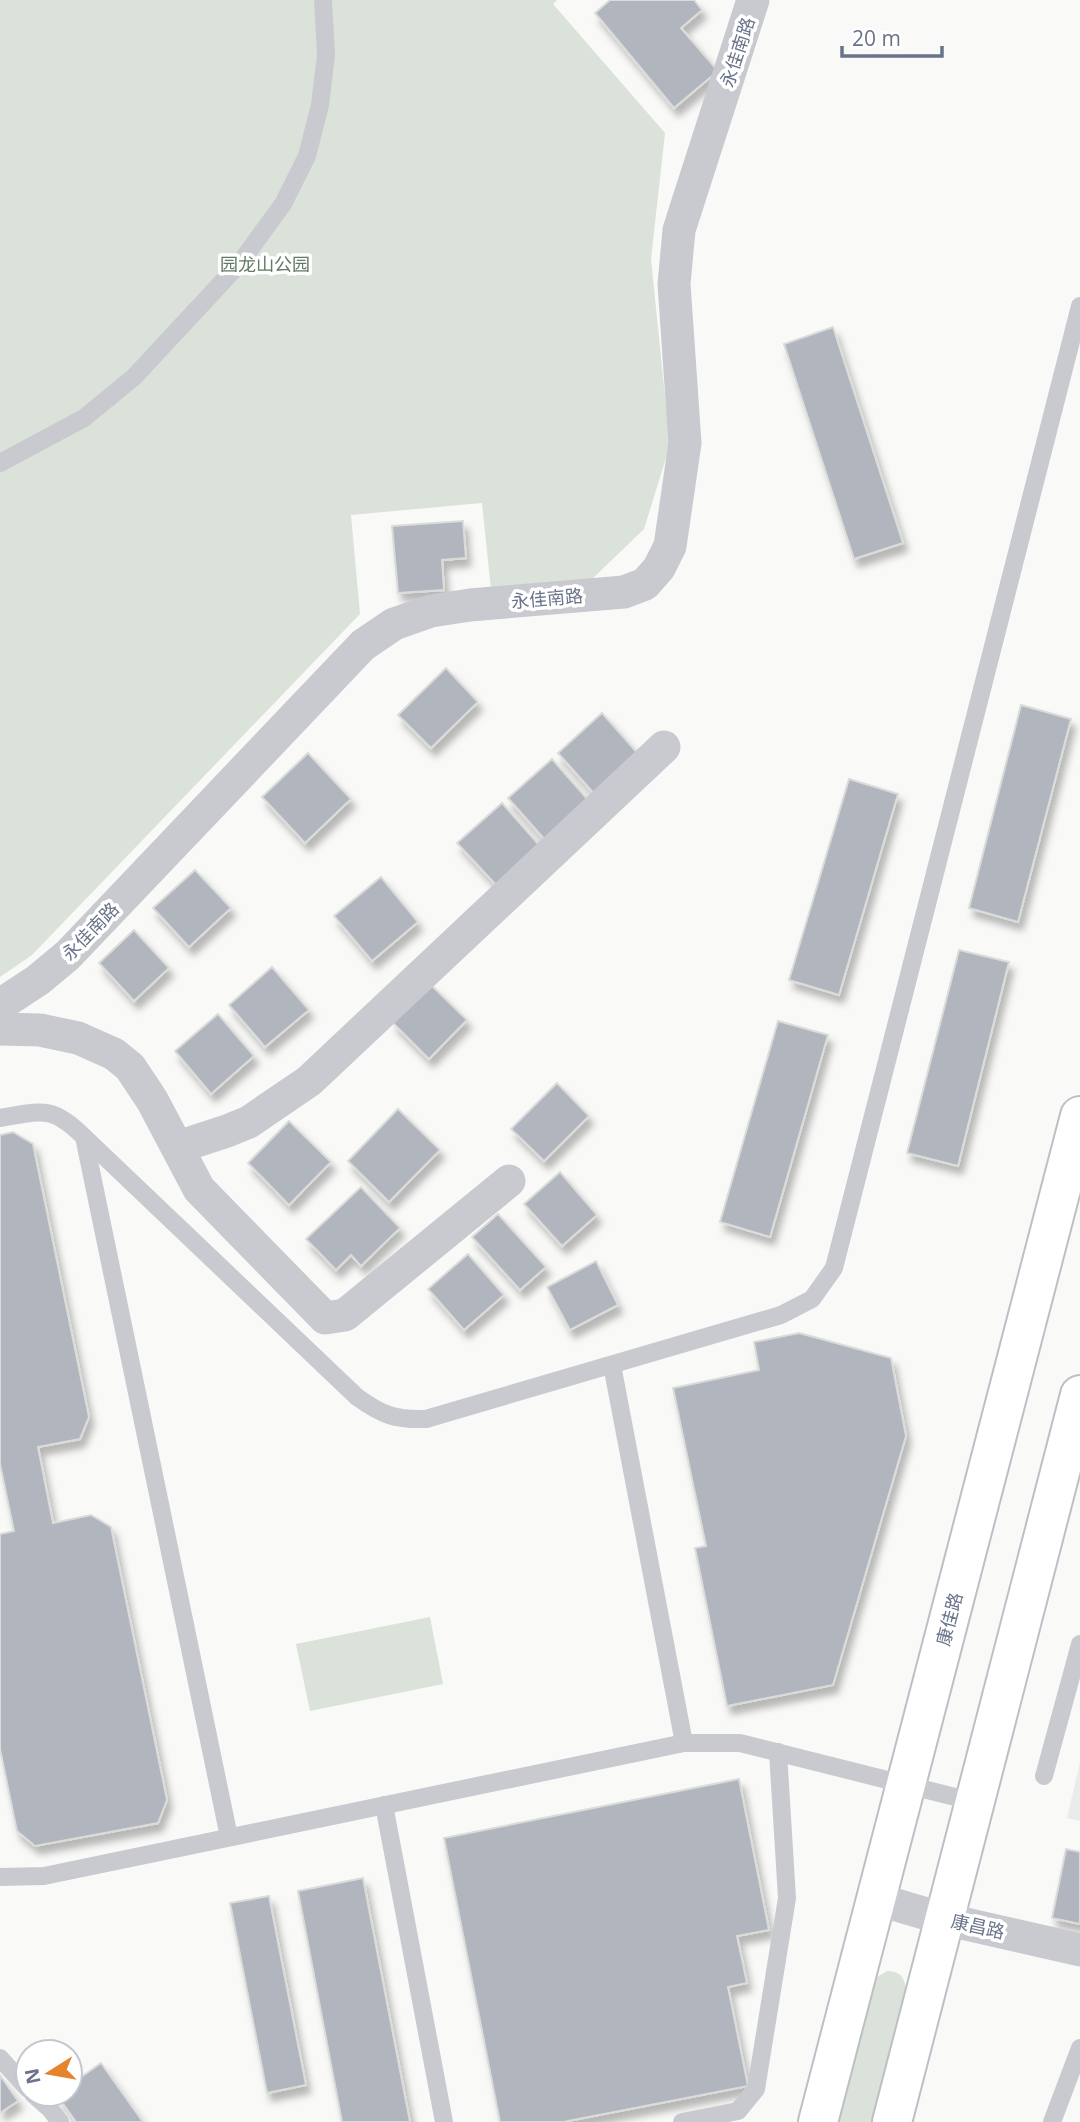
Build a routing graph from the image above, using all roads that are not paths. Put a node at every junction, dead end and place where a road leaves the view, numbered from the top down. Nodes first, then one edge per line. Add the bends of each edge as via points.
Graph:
1 (323, 0) edge
2 (753, 0) edge
3 (1080, 306) edge
4 (0, 463) edge
5 (664, 747) dead end
6 (0, 1005) edge
7 (0, 1029) edge
8 (1080, 1116) edge
9 (0, 1118) edge
10 (84, 1137) junction
11 (178, 1147) junction
12 (509, 1181) dead end
13 (612, 1365) junction
14 (1080, 1395) edge
15 (1080, 1644) edge
16 (684, 1743) junction
17 (778, 1752) junction
18 (1044, 1776) dead end
19 (906, 1785) junction
20 (975, 1802) junction
21 (384, 1805) junction
22 (229, 1837) junction
23 (0, 1877) edge
24 (876, 1899) junction
25 (944, 1919) junction
26 (1080, 1950) edge
27 (1080, 2048) edge
28 (0, 2058) edge
29 (14, 2074) edge
30 (49, 2108) edge
31 (60, 2122) edge
32 (444, 2122) edge
33 (682, 2122) edge
34 (818, 2122) edge
35 (892, 2122) edge
36 (1052, 2122) edge

1 - 4 lane via 326,55 320,105 307,156 283,204 240,263 134,377 84,418
2 - 6 street, 永佳南路 via 679,230 674,284 685,443 670,546 659,568 645,584 624,592 470,605 431,611 394,624 363,645 68,955
3 - 13 lane via 834,1268 812,1299 780,1315
5 - 11 street via 309,1081 249,1122
7 - 11 street via 59,1033 114,1054 142,1082
8 - 19 street, 康佳路
9 - 10 lane via 42,1111 66,1119
10 - 13 lane via 356,1397 379,1413 402,1420 426,1419
10 - 22 lane
11 - 12 street via 200,1189 325,1318 345,1315
13 - 16 lane
14 - 20 street
15 - 18 lane
16 - 17 lane via 740,1743
16 - 21 lane
17 - 19 lane
17 - 33 lane via 787,1898 756,2089 738,2111
19 - 20 lane
19 - 24 street, 康佳路
20 - 25 street
21 - 22 lane
21 - 32 lane
22 - 23 lane via 44,1876
24 - 25 street, 康昌路
24 - 34 street, 康佳路
25 - 26 street, 康昌路
25 - 35 street
27 - 36 lane
28 - 29 lane
30 - 31 lane

